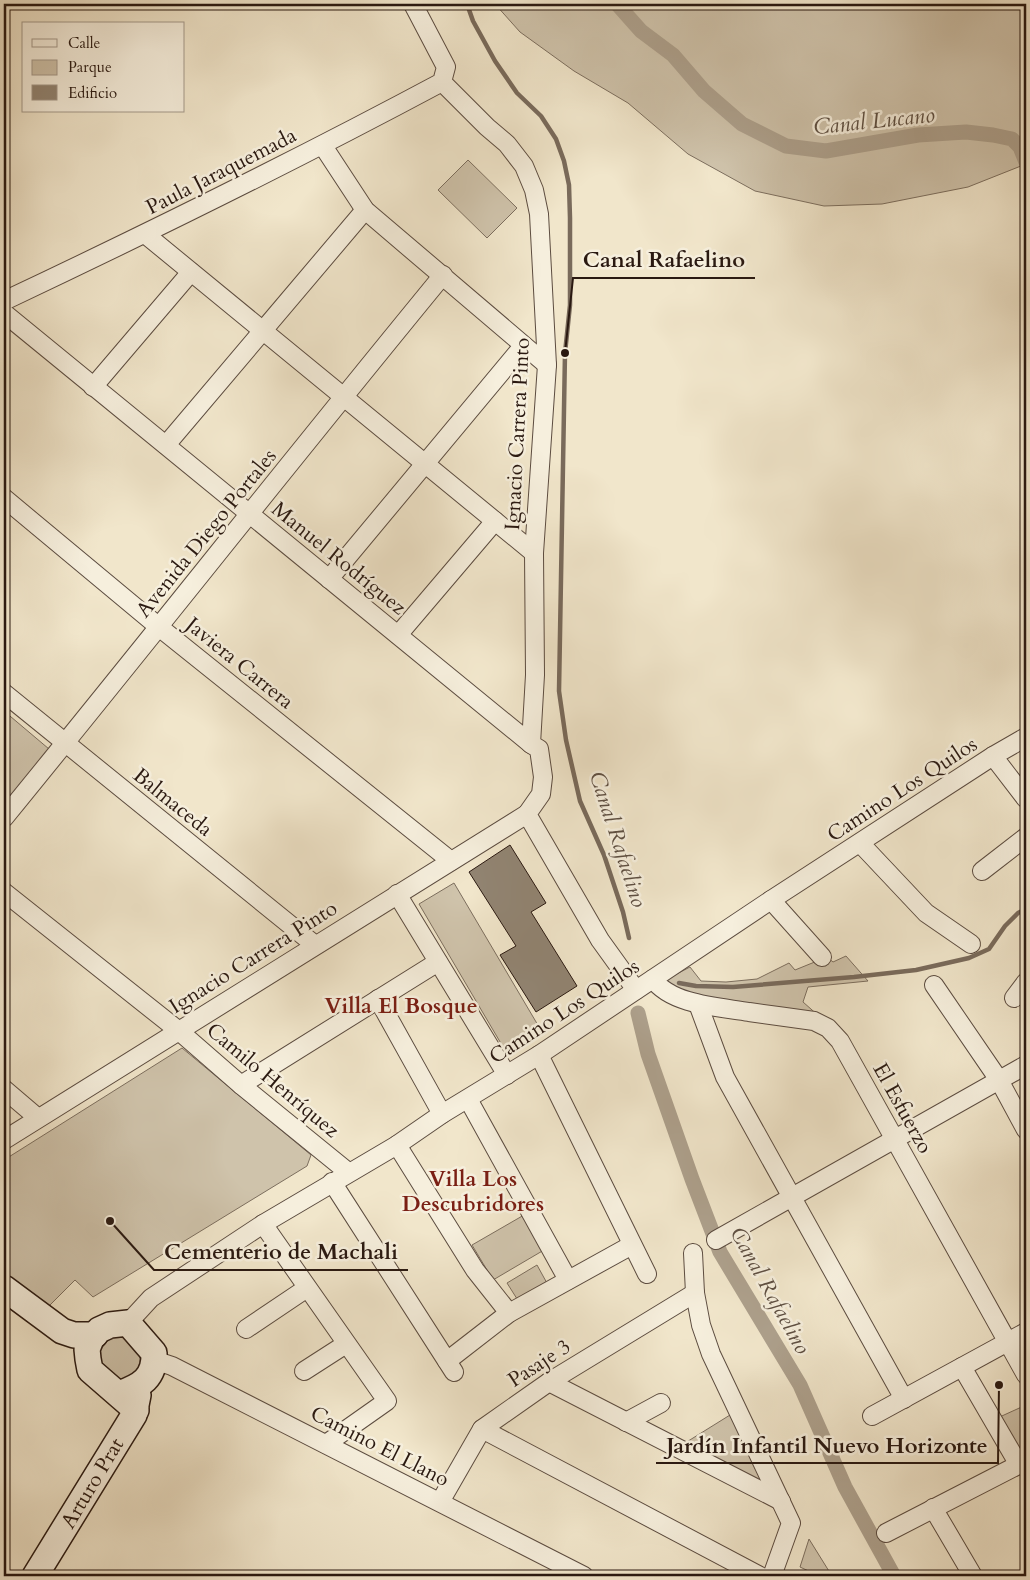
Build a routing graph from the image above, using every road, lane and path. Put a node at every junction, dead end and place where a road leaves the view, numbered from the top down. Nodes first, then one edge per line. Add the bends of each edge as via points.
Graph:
1 (413, 4) edge
2 (444, 74) junction
3 (323, 146) junction
4 (365, 210) junction
5 (145, 234) junction
6 (191, 272) junction
7 (443, 276) junction
8 (4, 301) edge
9 (4, 313) edge
10 (264, 331) junction
11 (523, 346) junction
12 (547, 365) junction
13 (93, 387) junction
14 (343, 396) junction
15 (166, 446) junction
16 (424, 463) junction
17 (4, 498) edge
18 (250, 514) junction
19 (495, 521) junction
20 (534, 553) junction
21 (329, 578) junction
22 (159, 627) junction
23 (398, 635) junction
24 (4, 693) edge
25 (1026, 737) edge
26 (65, 744) junction
27 (530, 744) junction
28 (993, 756) junction
29 (1026, 799) edge
30 (527, 814) junction
31 (4, 818) edge
32 (1026, 836) edge
33 (860, 843) junction
34 (451, 861) junction
35 (982, 871) dead end
36 (4, 892) edge
37 (397, 894) junction
38 (771, 900) junction
39 (971, 944) dead end
40 (315, 945) junction
41 (822, 957) dead end
42 (438, 962) junction
43 (653, 979) junction
44 (1026, 982) edge
45 (934, 985) dead end
46 (636, 990) junction
47 (1014, 998) dead end
48 (378, 999) junction
49 (698, 1004) junction
50 (179, 1031) junction
51 (539, 1055) junction
52 (1026, 1065) edge
53 (508, 1075) junction
54 (999, 1080) junction
55 (240, 1085) junction
56 (4, 1089) edge
57 (468, 1099) junction
58 (442, 1114) junction
59 (38, 1118) junction
60 (1026, 1130) edge
61 (894, 1138) junction
62 (4, 1140) edge
63 (397, 1145) junction
64 (348, 1172) junction
65 (332, 1182) junction
66 (792, 1196) junction
67 (263, 1224) junction
68 (716, 1240) dead end
69 (632, 1246) junction
70 (692, 1253) dead end
71 (647, 1274) dead end
72 (568, 1280) junction
73 (4, 1288) edge
74 (306, 1288) junction
75 (694, 1293) junction
76 (509, 1313) junction
77 (128, 1323) junction
78 (246, 1329) dead end
79 (62, 1331) junction
80 (1026, 1332) edge
81 (95, 1335) junction
82 (1008, 1342) junction
83 (346, 1344) junction
84 (88, 1360) junction
85 (154, 1360) junction
86 (962, 1367) junction
87 (304, 1371) dead end
88 (1026, 1375) edge
89 (549, 1382) junction
90 (131, 1397) junction
91 (904, 1399) junction
92 (661, 1403) dead end
93 (872, 1416) dead end
94 (626, 1422) junction
95 (482, 1428) junction
96 (326, 1444) junction
97 (1023, 1463) edge
98 (440, 1502) junction
99 (781, 1502) junction
100 (933, 1508) junction
101 (886, 1533) dead end
102 (35, 1576) edge
103 (584, 1576) edge
104 (760, 1576) edge
105 (772, 1576) edge
106 (973, 1576) edge

1 - 2 street, Ignacio Carrera Pinto
2 - 3 street, Paula Jaraquemada
2 - 12 street, Ignacio Carrera Pinto via 487,128 507,144 524,166 534,190 539,214
3 - 4 street
3 - 5 street, Paula Jaraquemada
4 - 7 street
4 - 10 street
5 - 6 street
5 - 8 street, Paula Jaraquemada
6 - 10 street
6 - 13 street
7 - 11 street
7 - 14 street, Avenida Diego Portales
9 - 13 street, Manuel Rodríguez
10 - 14 street
10 - 15 street
11 - 12 street
11 - 16 street
12 - 20 street, Ignacio Carrera Pinto
13 - 15 street, Manuel Rodríguez
14 - 16 street
14 - 18 street, Avenida Diego Portales
15 - 18 street, Manuel Rodríguez
16 - 19 street
16 - 21 street
17 - 22 street, Javiera Carrera
18 - 21 street, Manuel Rodríguez
18 - 22 street, Avenida Diego Portales
19 - 20 street
19 - 23 street
20 - 27 street, Ignacio Carrera Pinto via 534,675
21 - 23 street, Manuel Rodríguez
22 - 26 street, Avenida Diego Portales
22 - 34 street, Javiera Carrera
23 - 27 street, Manuel Rodríguez
24 - 26 street, Balmaceda
25 - 28 street, Camino Los Quilos
26 - 31 street, Avenida Diego Portales
26 - 40 street, Balmaceda
27 - 30 street, Ignacio Carrera Pinto via 539,749 543,777 541,794
28 - 29 street
28 - 33 street, Camino Los Quilos
30 - 34 street, Ignacio Carrera Pinto
30 - 46 street via 600,940
32 - 35 street
33 - 38 street, Camino Los Quilos
33 - 39 street via 926,913
34 - 37 street, Ignacio Carrera Pinto
36 - 50 street, Camilo Henríquez
37 - 40 street, Ignacio Carrera Pinto
37 - 42 street
38 - 41 street
38 - 43 street, Camino Los Quilos
40 - 50 street, Ignacio Carrera Pinto
42 - 48 street
42 - 53 street
43 - 46 street, Camino Los Quilos
43 - 49 street, El Esfuerzo via 658,987 671,995
44 - 47 street
45 - 54 street
46 - 51 street, Camino Los Quilos
48 - 55 street
48 - 58 street
49 - 61 street, El Esfuerzo via 814,1021 828,1028 840,1041
49 - 66 street via 725,1077
50 - 55 street, Camilo Henríquez
50 - 59 street, Ignacio Carrera Pinto
51 - 53 street, Camino Los Quilos
51 - 69 street
52 - 54 street
53 - 57 street, Camino Los Quilos
54 - 60 street
54 - 61 street
55 - 64 street, Camilo Henríquez
56 - 59 street
57 - 58 street, Camino Los Quilos
57 - 72 street
58 - 63 street, Camino Los Quilos
59 - 62 street, Ignacio Carrera Pinto
61 - 66 street
61 - 82 street, El Esfuerzo
63 - 64 street, Camino Los Quilos
63 - 76 street via 475,1270
64 - 65 street, Camino Los Quilos
65 - 67 street, Camino Los Quilos
65 - 76 street via 451,1366
66 - 68 street
66 - 91 street
67 - 74 street
67 - 77 street, Camino Los Quilos via 151,1298
69 - 71 street
69 - 72 street
70 - 75 street
72 - 76 street
73 - 79 main road
74 - 78 street
74 - 83 street
75 - 89 street, Pasaje 3
75 - 99 street via 711,1354
77 - 81 main road via 110,1325
77 - 85 main road via 154,1353
79 - 81 main road via 74,1335
79 - 84 main road via 66,1341
80 - 82 street
81 - 84 main road via 87,1349
82 - 86 street
82 - 88 street, El Esfuerzo
83 - 87 street
83 - 96 street via 387,1401
84 - 90 main road via 90,1370
85 - 90 main road, Arturo Prat via 152,1371
85 - 96 street, Camino El Llano via 172,1366
86 - 91 street
86 - 97 street
89 - 94 street
89 - 95 street, Pasaje 3
90 - 102 main road, Arturo Prat
91 - 93 street
92 - 94 street
94 - 99 street
95 - 98 street, Pasaje 3
95 - 104 street
96 - 98 street, Camino El Llano
97 - 100 street
98 - 103 street, Camino El Llano
99 - 105 street via 792,1523
100 - 101 street
100 - 106 street

